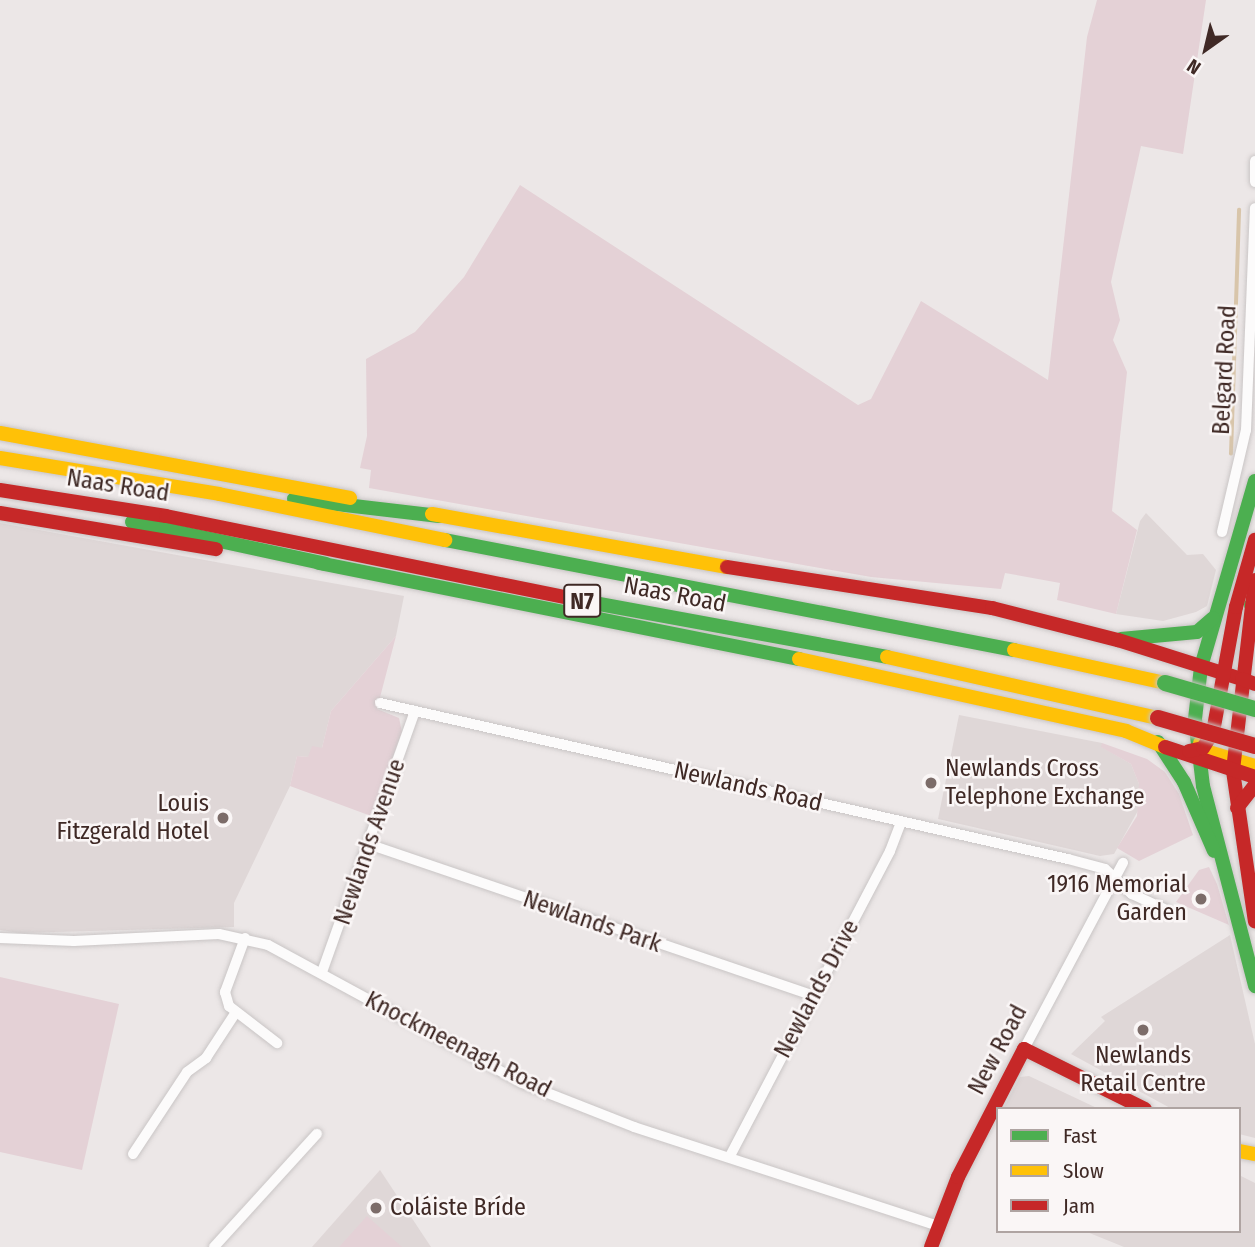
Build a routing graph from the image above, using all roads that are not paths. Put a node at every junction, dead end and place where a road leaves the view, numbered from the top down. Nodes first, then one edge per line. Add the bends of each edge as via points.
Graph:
1 (1255, 161) edge
2 (1255, 182) edge
3 (1255, 208) edge
4 (0, 433) edge
5 (0, 458) edge
6 (1255, 481) edge
7 (2, 490) edge
8 (219, 495) junction
9 (0, 513) edge
10 (439, 516) junction
11 (1222, 532) dead end
12 (1255, 540) edge
13 (326, 564) junction
14 (1255, 580) edge
15 (1253, 607) edge
16 (1220, 608) junction
17 (1118, 640) junction
18 (1201, 667) junction
19 (1225, 674) junction
20 (1249, 682) edge
21 (380, 703) dead end
22 (1255, 709) edge
23 (415, 711) junction
24 (1157, 741) junction
25 (1255, 746) edge
26 (1198, 749) junction
27 (1233, 765) junction
28 (1255, 766) edge
29 (1255, 777) edge
30 (1255, 785) edge
31 (1237, 810) junction
32 (901, 822) junction
33 (371, 845) junction
34 (1123, 863) dead end
35 (1114, 878) junction
36 (1227, 878) junction
37 (1166, 910) dead end
38 (1255, 921) edge
39 (0, 938) edge
40 (245, 938) junction
41 (322, 972) junction
42 (1255, 986) edge
43 (814, 996) junction
44 (236, 1012) junction
45 (277, 1043) dead end
46 (1024, 1049) junction
47 (1141, 1107) edge
48 (317, 1135) dead end
49 (133, 1154) dead end
50 (730, 1156) junction
51 (938, 1226) junction
52 (214, 1247) edge
53 (931, 1247) edge

1 - 2 street
3 - 11 street, Belgard Road via 1246,430
4 - 10 main road
5 - 8 main road, Naas Road / N7
6 - 16 main road
7 - 13 main road, N7
7 - 25 main road, Naas Road / N7, bridge via 166,516 581,601 901,659 1158,718
8 - 10 main road
8 - 22 main road, Naas Road / N7, bridge via 530,558 1006,645
9 - 13 main road, Naas Road via 79,530
10 - 17 main road via 992,608
12 - 19 main road via 1236,607
13 - 24 main road, Naas Road via 799,658
14 - 15 main road
15 - 20 main road
16 - 17 main road via 1198,632
16 - 18 main road
17 - 18 main road
18 - 19 main road
18 - 26 main road
19 - 20 main road
19 - 26 main road via 1213,732
20 - 27 main road
21 - 23 street, Newlands Road
23 - 32 street, Newlands Road
23 - 33 street, Newlands Avenue
24 - 26 main road, Naas Road via 1177,749
24 - 36 main road via 1185,782
26 - 27 main road, Naas Road
26 - 36 main road
27 - 28 main road
27 - 29 main road
27 - 31 main road
30 - 31 main road via 1246,791
31 - 38 main road
32 - 35 street, Newlands Road via 1069,859 1105,869
32 - 43 street, Newlands Drive
33 - 41 street, Newlands Avenue
33 - 43 street, Newlands Park
34 - 35 street, New Road
35 - 37 street, Newlands Road via 1132,894
35 - 46 street, New Road
36 - 42 main road
39 - 40 street, Knockmeenagh Road via 74,941 219,934
40 - 41 street, Knockmeenagh Road
40 - 44 street via 225,992
41 - 50 street, Knockmeenagh Road via 522,1083 634,1127
43 - 50 street, Newlands Drive
44 - 45 street
44 - 49 street via 206,1058 187,1072
46 - 47 main road
46 - 51 main road, New Road
48 - 52 street
50 - 51 street, Knockmeenagh Road
51 - 53 main road, New Road

